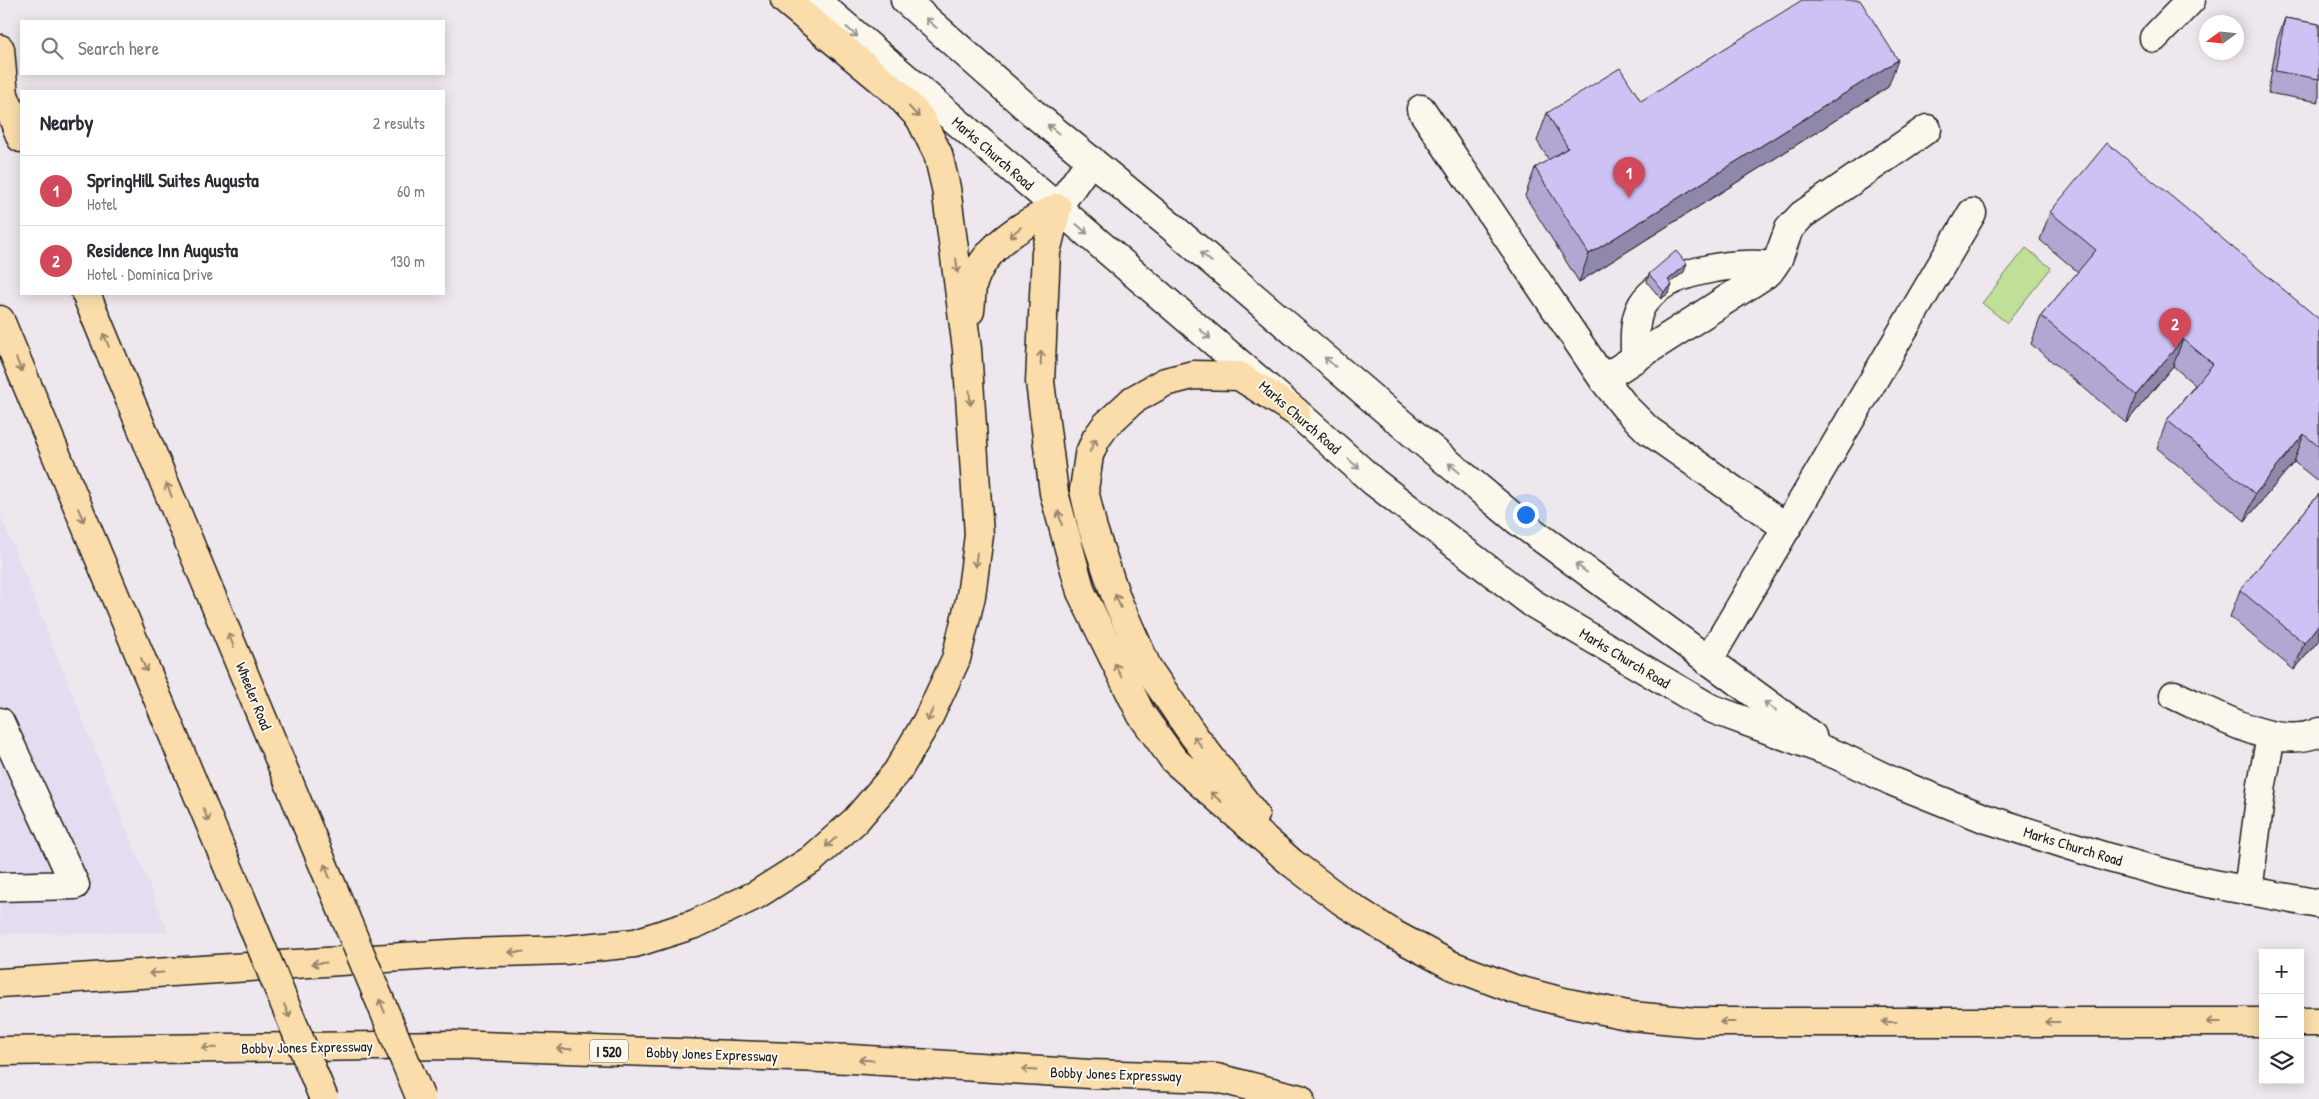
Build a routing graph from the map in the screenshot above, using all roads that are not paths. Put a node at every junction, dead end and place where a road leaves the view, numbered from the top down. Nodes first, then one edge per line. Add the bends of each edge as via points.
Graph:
1 (785, 0) edge
2 (815, 0) edge
3 (905, 0) edge
4 (2191, 0) edge
5 (2154, 38) dead end
6 (0, 50) edge
7 (2, 91) edge
8 (1421, 109) dead end
9 (1928, 129) dead end
10 (20, 136) edge
11 (1091, 160) junction
12 (1057, 208) junction
13 (1972, 214) dead end
14 (1773, 266) junction
15 (86, 295) edge
16 (0, 320) edge
17 (966, 350) junction
18 (1635, 358) junction
19 (1604, 379) junction
20 (1296, 412) junction
21 (1787, 528) junction
22 (1708, 661) junction
23 (2174, 695) dead end
24 (0, 722) edge
25 (2319, 732) edge
26 (2271, 736) junction
27 (1837, 755) junction
28 (1292, 863) junction
29 (0, 886) edge
30 (2248, 891) junction
31 (2319, 904) edge
32 (0, 983) edge
33 (2259, 1022) edge
34 (2304, 1022) edge
35 (2319, 1022) edge
36 (0, 1051) edge
37 (324, 1099) edge
38 (421, 1099) edge
39 (1300, 1099) edge

1 -> 17 main road via 896,93 920,118 938,154 946,188
2 -> 12 street, Marks Church Road
11 -> 3 street, Marks Church Road
4 - 5 street
6 - 7 main road
7 - 10 main road
8 - 19 street
9 - 14 street via 1802,215 1790,229
11 - 12 street
22 -> 11 street, Marks Church Road via 1518,521
12 -> 17 main road via 1028,221 983,261 972,286
12 -> 20 street, Marks Church Road
28 -> 12 main road via 1174,760 1141,714 1081,592 1054,493 1040,382 1046,252
13 - 21 street
14 - 18 street via 1769,272
14 - 18 street via 1717,266 1674,280 1653,293 1642,306 1636,324
38 -> 15 main road, Wheeler Road, bridge
16 -> 37 main road, bridge
17 -> 32 main road via 979,535 971,596 956,659 927,721 898,772 855,821 811,860 748,899 695,924 635,943 565,950
18 - 19 street
19 - 21 street via 1648,430
20 -> 27 street, Marks Church Road via 1374,482 1532,603 1710,708
28 -> 20 main road via 1194,736 1148,669 1117,600 1084,490 1089,455 1101,432 1133,400 1165,382 1193,376 1239,376
21 - 22 street
27 -> 22 street, Marks Church Road
23 - 26 street
24 - 29 street via 74,885
25 - 26 street via 2308,738
26 - 30 street
27 - 30 street, Marks Church Road via 1984,818 2106,857
33 -> 28 main road via 1695,1022 1632,1016 1514,989 1452,965 1395,935
30 - 31 street, Marks Church Road
34 - 35 main road
39 -> 36 main road, Bobby Jones Expressway / I 520 via 1217,1078 841,1059 452,1045

